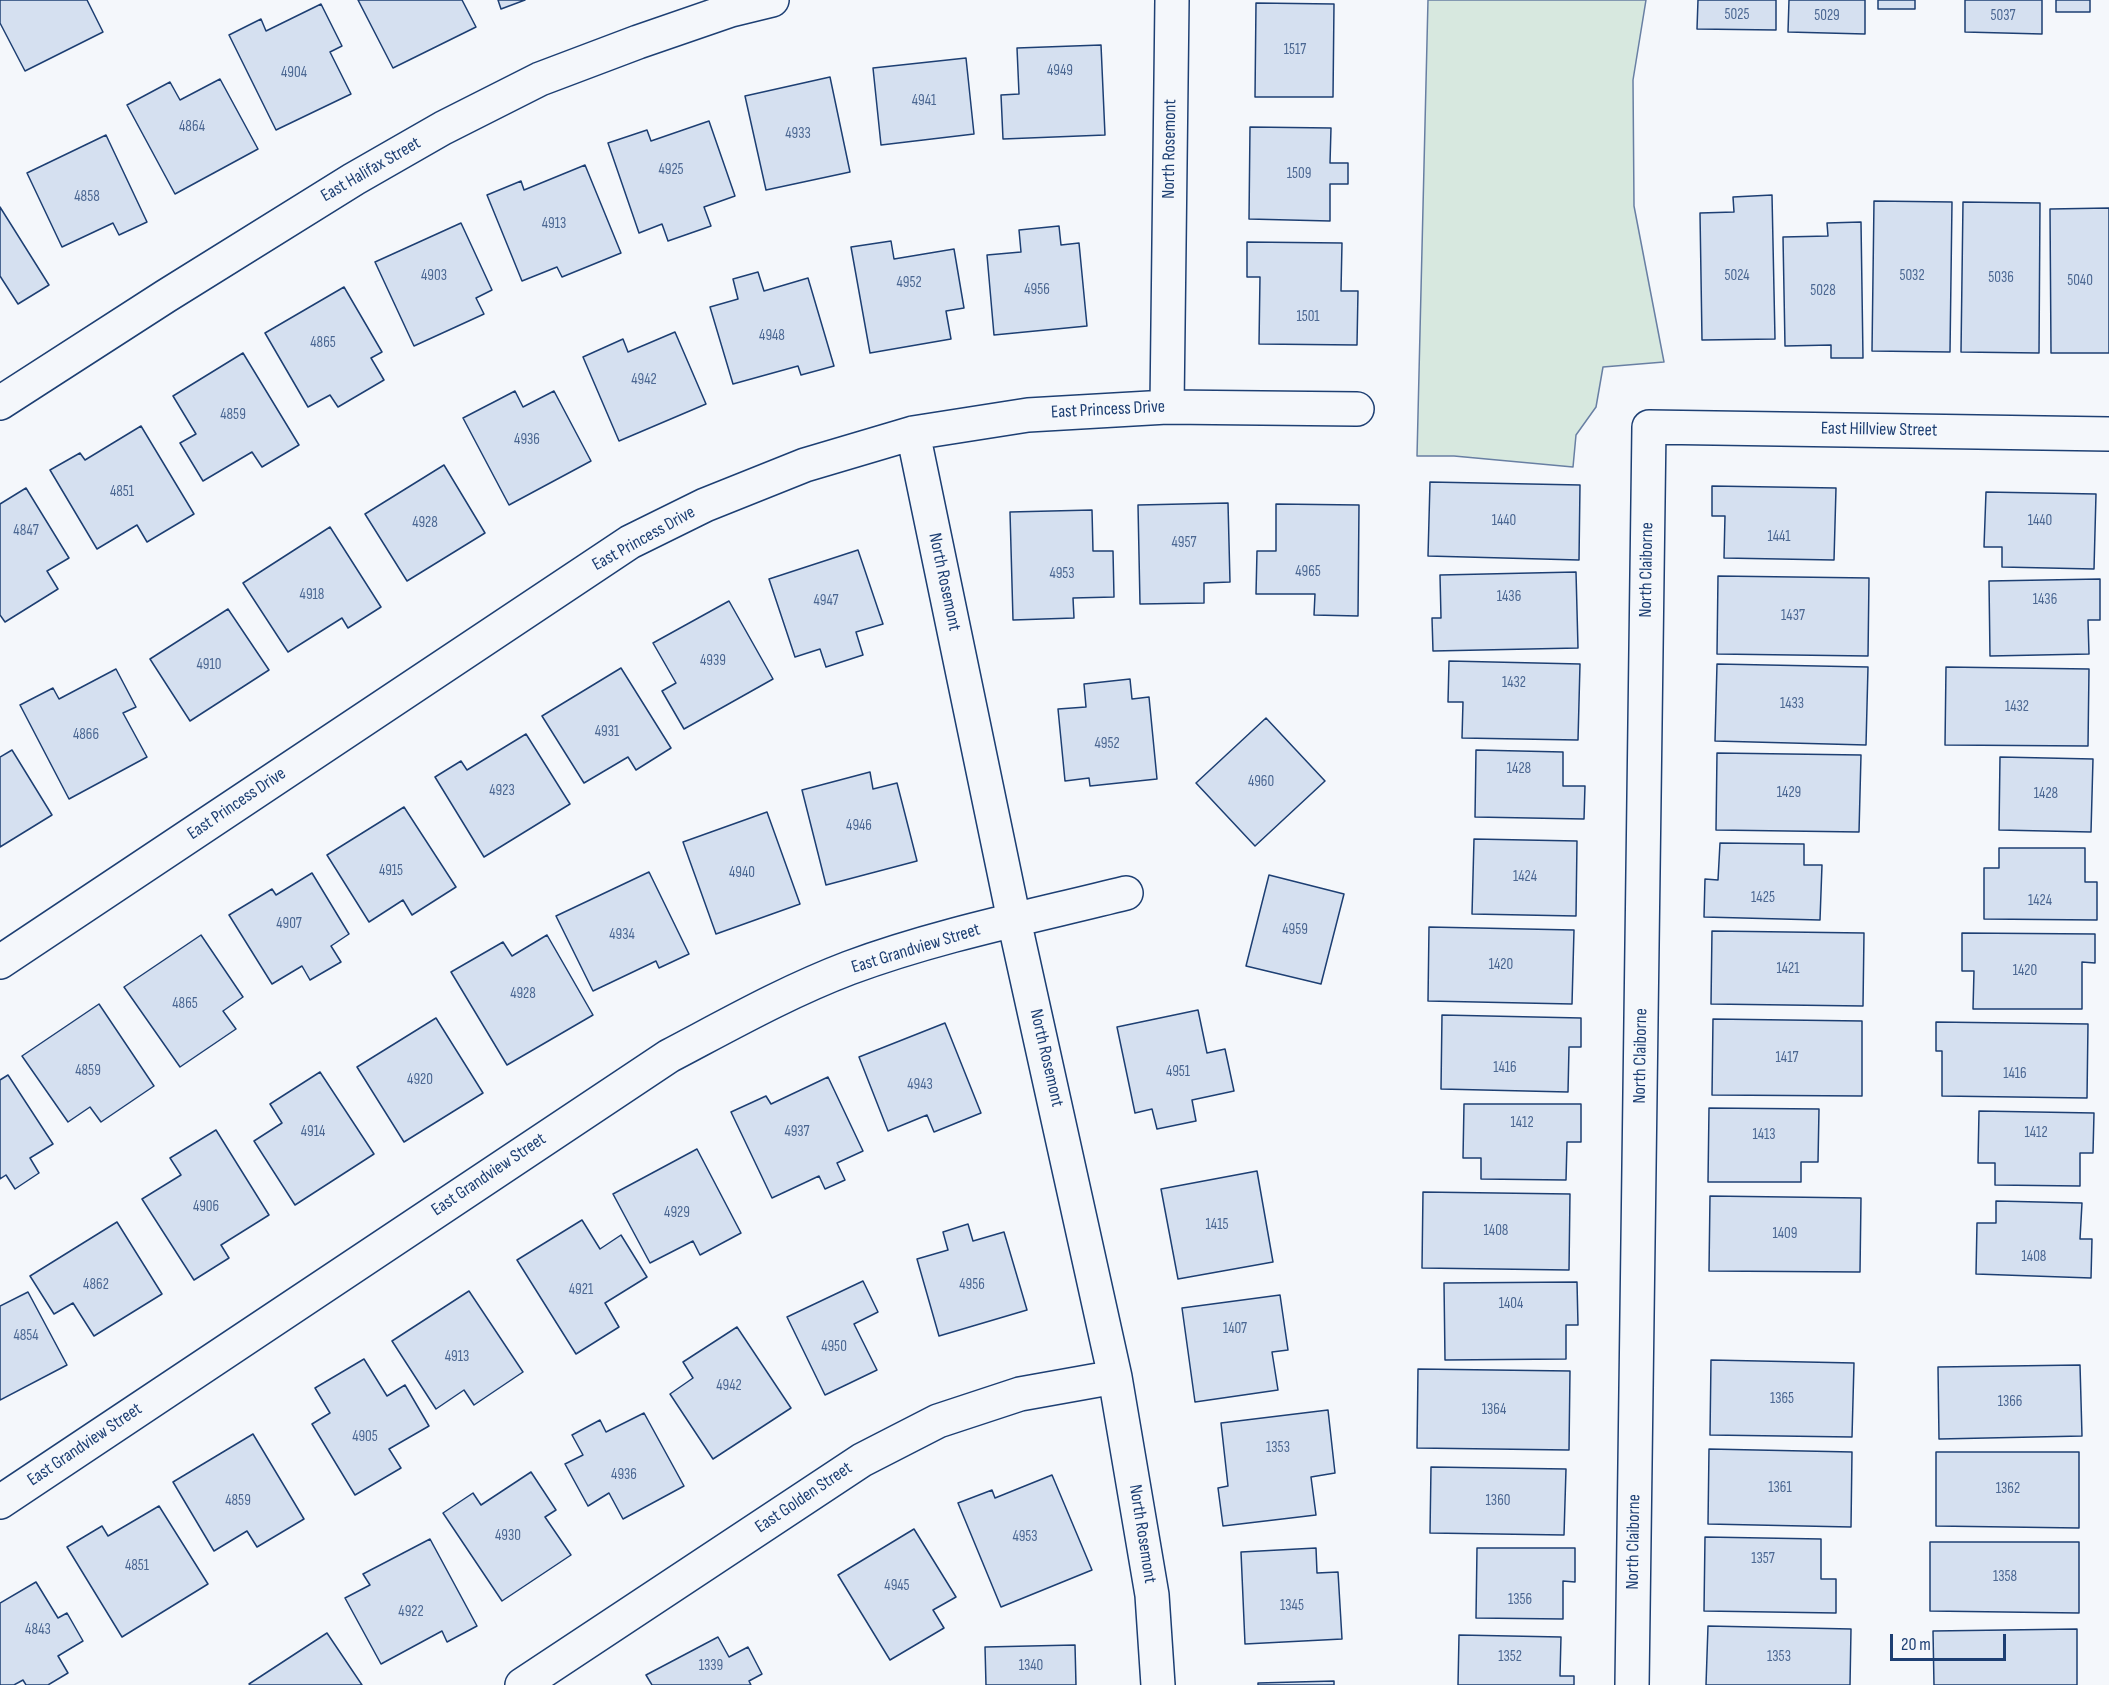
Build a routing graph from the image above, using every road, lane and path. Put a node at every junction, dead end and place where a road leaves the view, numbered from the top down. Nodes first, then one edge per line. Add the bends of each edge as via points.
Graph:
1 (772, 0) edge
2 (1172, 0) edge
3 (0, 403) edge
4 (1167, 407) junction
5 (1357, 409) dead end
6 (1649, 427) joint
7 (913, 433) junction
8 (2109, 434) edge
9 (1126, 893) dead end
10 (1014, 921) junction
11 (0, 962) edge
12 (1115, 1377) junction
13 (0, 1502) edge
14 (532, 1682) edge
15 (1158, 1685) edge
16 (1632, 1685) edge

1 - 3 street, East Halifax Street via 689,24 540,79 443,128 354,179
2 - 4 street, North Rosemont
4 - 5 street, East Princess Drive
4 - 7 street, East Princess Drive via 1028,415
6 - 8 street, East Hillview Street
6 - 16 street, North Claiborne
7 - 10 street, North Rosemont
7 - 11 street, East Princess Drive via 805,465 705,505 630,542
9 - 10 street, East Grandview Street
10 - 12 street, North Rosemont
10 - 13 street, East Grandview Street via 849,968 766,1004 669,1056
12 - 14 street, East Golden Street via 1020,1394 938,1421 881,1450
12 - 15 street, North Rosemont via 1152,1595

